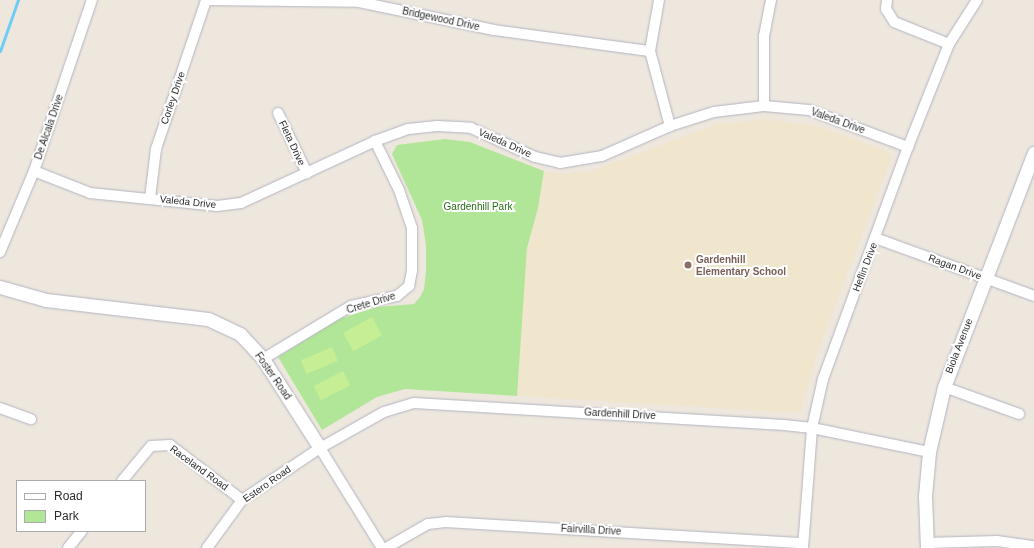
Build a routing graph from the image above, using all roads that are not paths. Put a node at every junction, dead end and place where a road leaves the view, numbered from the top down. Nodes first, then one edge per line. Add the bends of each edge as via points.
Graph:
1 (92, 0) edge
2 (206, 0) edge
3 (659, 0) edge
4 (771, 0) edge
5 (887, 0) edge
6 (978, 0) edge
7 (949, 44) junction
8 (650, 51) junction
9 (764, 106) junction
10 (278, 113) dead end
11 (670, 126) junction
12 (375, 141) junction
13 (908, 147) junction
14 (1034, 153) edge
15 (34, 171) junction
16 (307, 173) junction
17 (150, 198) junction
18 (875, 238) junction
19 (0, 252) edge
20 (986, 278) junction
21 (0, 287) edge
22 (1034, 296) edge
23 (263, 359) junction
24 (944, 387) junction
25 (0, 408) edge
26 (1019, 414) dead end
27 (31, 419) dead end
28 (812, 428) junction
29 (320, 448) junction
30 (929, 452) junction
31 (123, 480) edge
32 (242, 500) junction
33 (81, 532) edge
34 (927, 545) edge
35 (802, 546) edge
36 (1034, 546) edge
37 (68, 548) edge
38 (207, 548) edge
39 (382, 548) edge
40 (386, 548) edge

1 - 15 street, De Alcala Drive
2 - 8 street, Bridgewood Drive via 359,2 494,30
2 - 17 street, Corley Drive via 156,149
3 - 8 street
4 - 9 street via 764,36
5 - 7 street via 886,9 894,22
6 - 7 street, Heflin Drive
7 - 13 street, Heflin Drive
8 - 11 street
9 - 11 street, Valeda Drive via 714,112
9 - 13 street, Valeda Drive via 809,110
10 - 16 street, Fleta Drive
11 - 12 street, Valeda Drive via 602,156 560,163 535,157 471,128 437,126 408,129
12 - 16 street, Valeda Drive
12 - 23 street, Crete Drive via 399,190 412,228 412,270 409,286 397,296 351,306
13 - 18 street, Heflin Drive
14 - 20 street, Biola Avenue
15 - 17 street, Valeda Drive via 90,193
15 - 19 street, De Alcala Drive
16 - 17 street, Valeda Drive via 241,202 217,206
18 - 20 street, Ragan Drive
18 - 28 street, Heflin Drive via 822,379
20 - 22 street, Ragan Drive
20 - 24 street, Biola Avenue
21 - 23 street, Foster Road via 46,300 208,319 240,334
23 - 29 street, Foster Road
24 - 26 street
24 - 30 street, Biola Avenue
25 - 27 street
28 - 29 street, Gardenhill Drive via 722,420 414,403 384,412
28 - 30 street, Gardenhill Drive
28 - 35 street, Heflin Drive
29 - 32 street, Estero Road
29 - 39 street, Foster Road
30 - 34 street, Biola Avenue via 925,496
31 - 32 street, Raceland Road via 151,446 170,445
32 - 38 street, Estero Road
33 - 37 street
34 - 36 street via 997,541
35 - 40 street, Fairvilla Drive via 446,522 428,524

